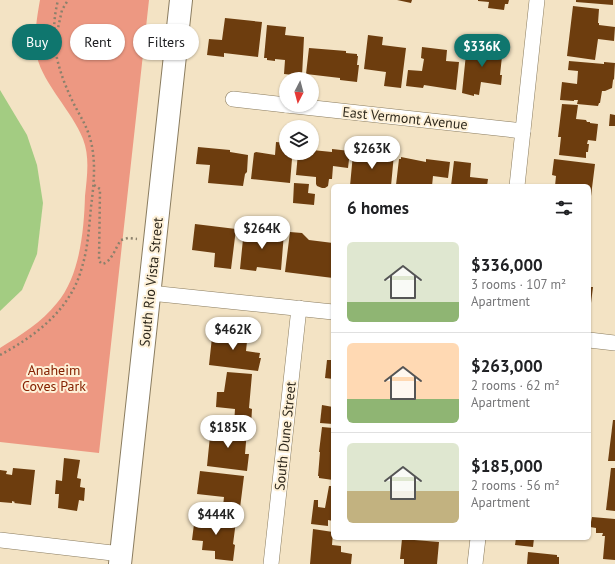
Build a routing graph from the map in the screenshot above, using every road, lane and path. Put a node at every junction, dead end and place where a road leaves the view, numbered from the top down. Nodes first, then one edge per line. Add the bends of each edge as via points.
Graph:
1 (58, 0) edge
2 (68, 0) edge
3 (182, 0) edge
4 (537, 0) edge
5 (55, 24) edge
6 (59, 24) edge
7 (57, 60) edge
8 (233, 99) dead end
9 (279, 104) edge
10 (319, 109) edge
11 (523, 131) junction
12 (517, 184) edge
13 (94, 185) junction
14 (155, 241) junction
15 (150, 292) junction
16 (299, 308) junction
17 (331, 312) edge
18 (591, 340) edge
19 (615, 343) edge
20 (0, 355) edge
21 (0, 540) edge
22 (478, 540) edge
23 (121, 559) edge
24 (271, 564) edge
25 (476, 564) edge

1 - 5 path
2 - 6 path via 62,10
3 - 14 street, South Rio Vista Street
4 - 11 street
7 - 13 path via 72,100 88,132 94,160
8 - 9 street, East Vermont Avenue
10 - 11 street, East Vermont Avenue
11 - 12 street
13 - 14 path via 100,189 101,195 99,253 102,264 109,261 121,240 128,238
13 - 20 path via 82,267 69,297 59,311 39,330
14 - 15 street, South Rio Vista Street
15 - 16 street
15 - 23 street, South Rio Vista Street
16 - 17 street
16 - 24 street, South Dune Street
18 - 19 street
21 - 23 street
22 - 25 street

